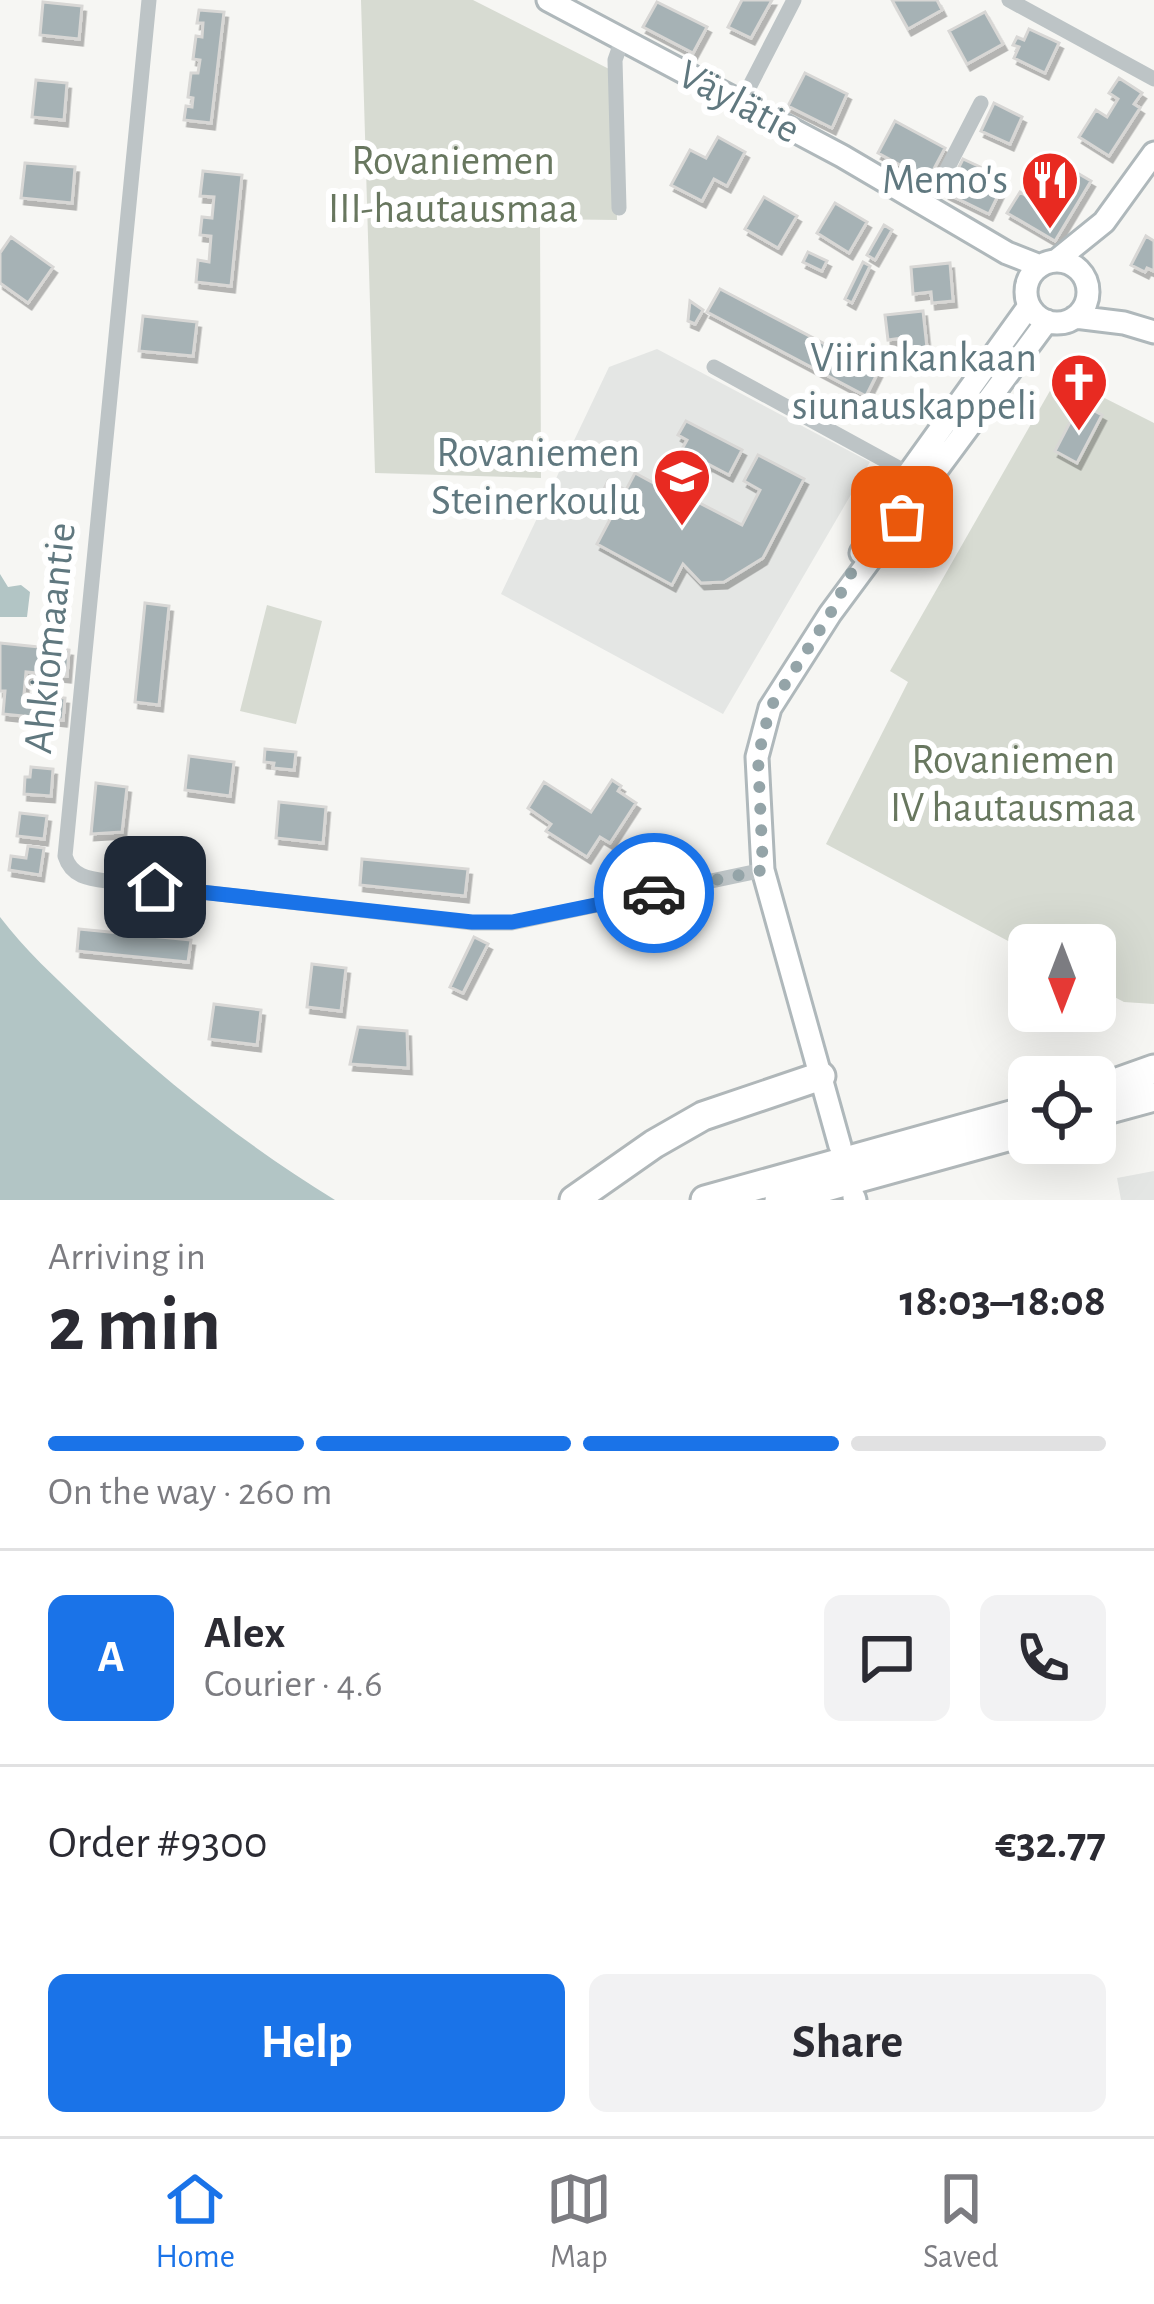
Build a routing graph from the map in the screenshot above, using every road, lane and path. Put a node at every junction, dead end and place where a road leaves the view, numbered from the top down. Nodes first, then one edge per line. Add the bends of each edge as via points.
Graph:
1 (149, 0) edge
2 (548, 0) edge
3 (794, 0) edge
4 (1009, 0) edge
5 (622, 40) junction
6 (1154, 79) edge
7 (980, 103) dead end
8 (740, 105) junction
9 (1154, 153) edge
10 (619, 208) dead end
11 (927, 208) junction
12 (1104, 222) junction
13 (1049, 263) junction
14 (1086, 286) junction
15 (1034, 304) junction
16 (1075, 317) junction
17 (1154, 331) edge
18 (714, 368) dead end
19 (917, 479) junction
20 (763, 870) junction
21 (1154, 1072) edge
22 (821, 1076) junction
23 (1116, 1084) edge
24 (1154, 1097) edge
25 (1116, 1108) edge
26 (1154, 1108) edge
27 (1116, 1112) edge
28 (1008, 1116) edge
29 (1008, 1137) edge
30 (839, 1146) dead end
31 (574, 1200) edge
32 (705, 1200) edge
33 (779, 1200) edge

1 - 20 street, Ahkiomaantie via 68,866 114,882 472,922 512,922
2 - 5 street, Väylätie
3 - 8 street
4 - 6 street
5 - 8 street, Väylätie
5 - 10 street via 615,60
7 - 11 street
8 - 11 street, Väylätie
9 - 12 street
11 - 13 street, Väylätie via 1007,253
11 - 15 street, Väylätie
12 - 13 street
12 - 14 street
13 - 14 street via 1076,267
13 - 15 street
14 - 16 street
14 - 17 street
15 - 16 street via 1056,323
15 - 19 street
16 - 17 street
18 - 19 street
19 - 20 street via 883,512 770,708 758,757
20 - 22 street
21 - 23 highway
22 - 30 street
22 - 31 highway via 703,1116
24 - 25 highway
26 - 27 highway
28 - 32 highway
29 - 33 highway

